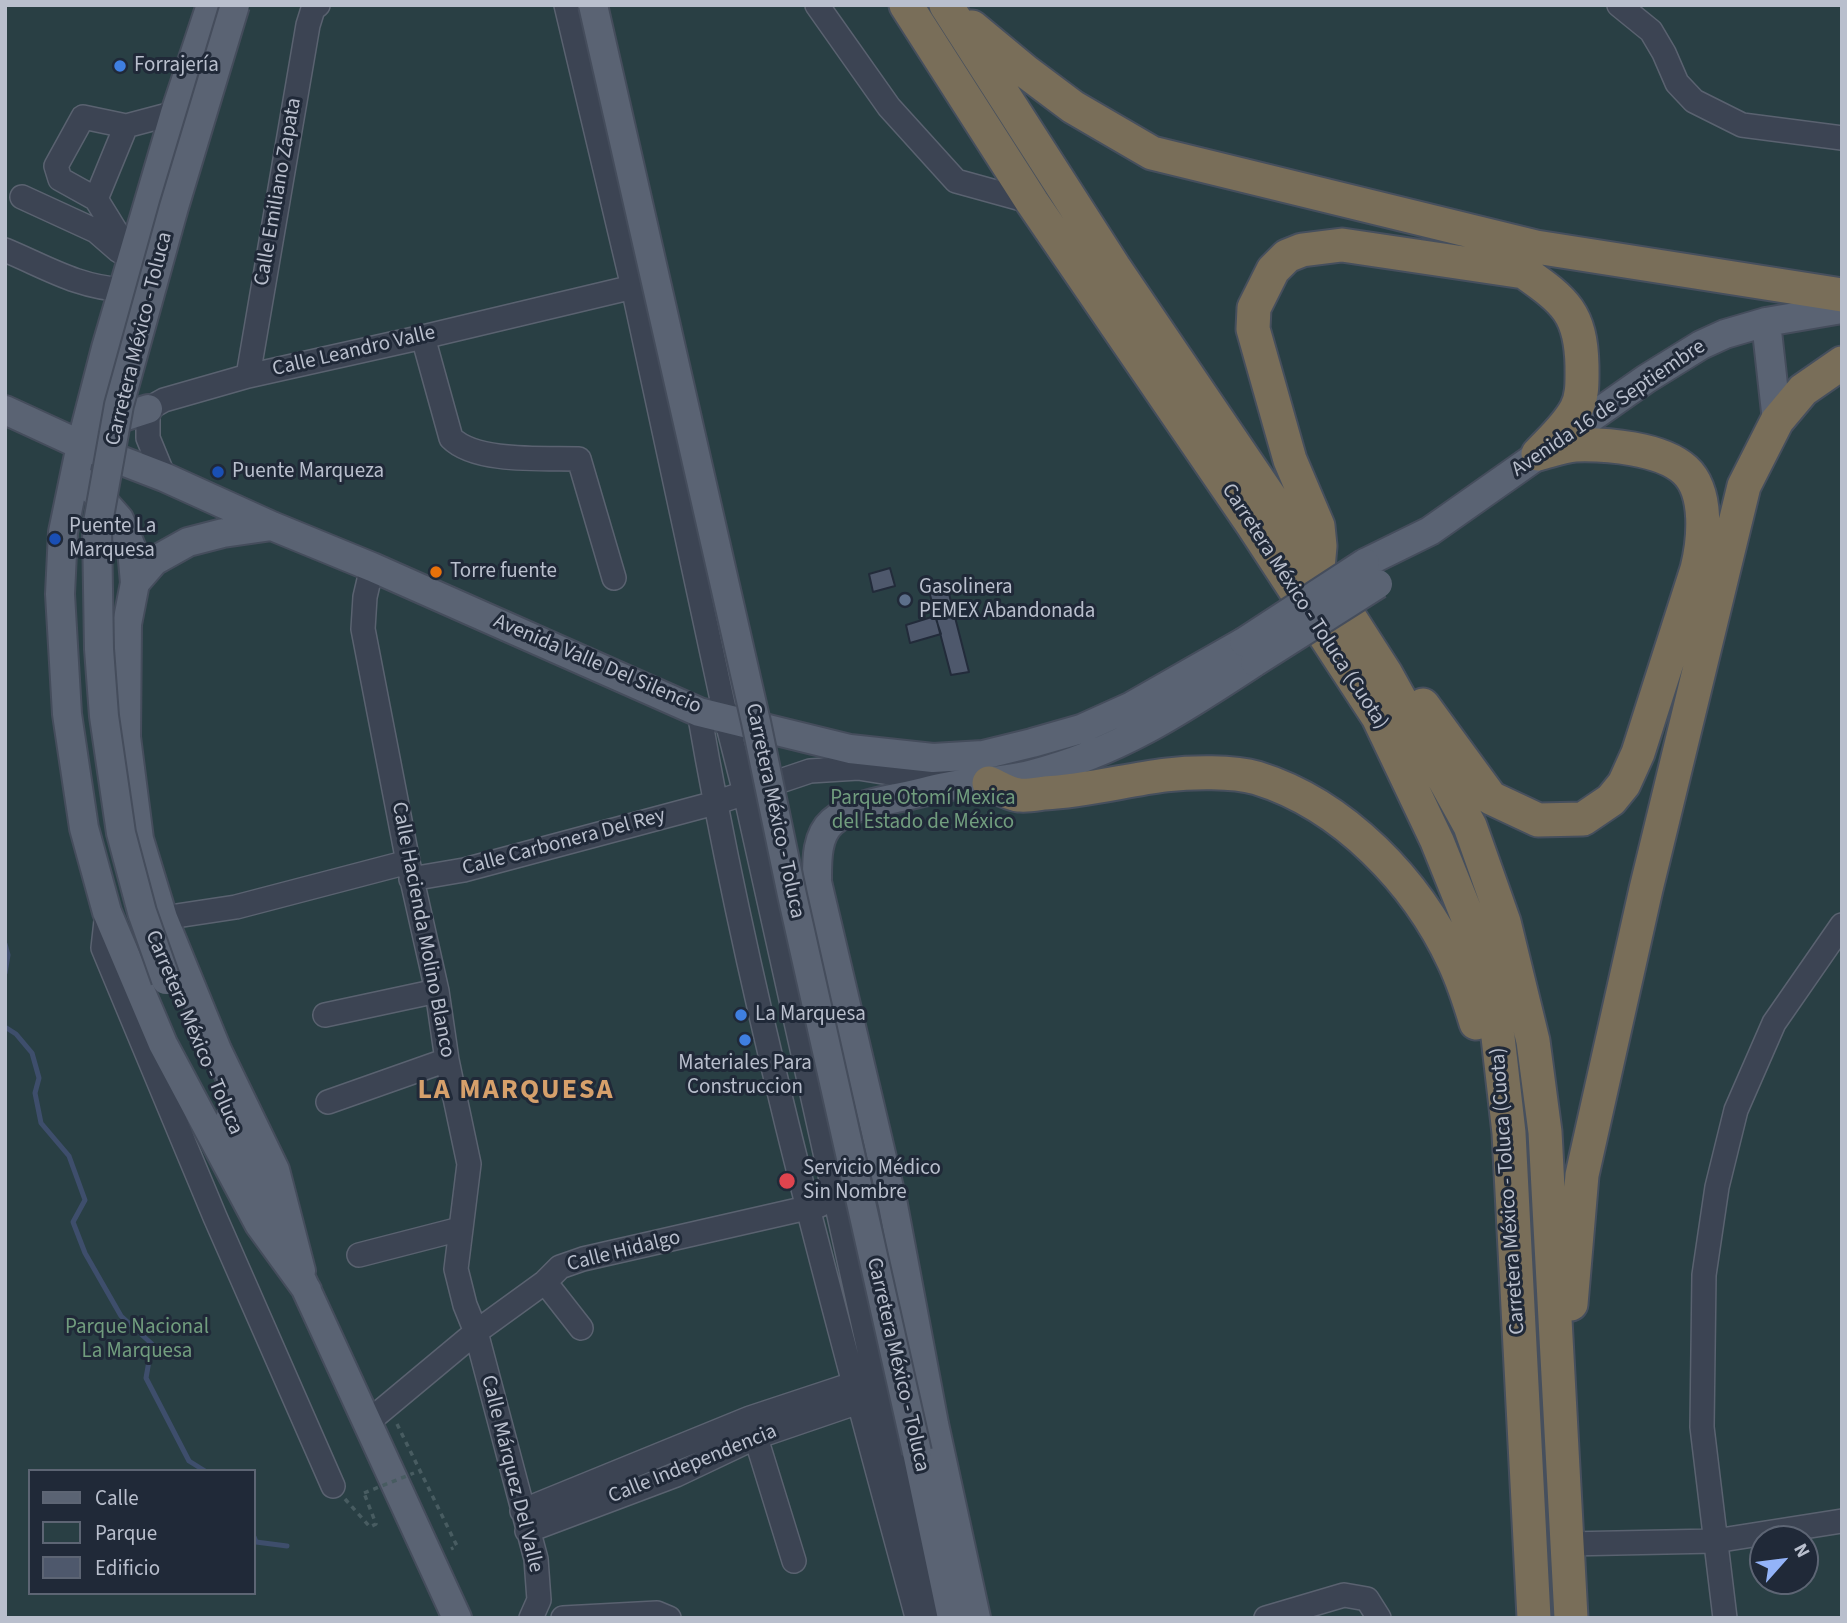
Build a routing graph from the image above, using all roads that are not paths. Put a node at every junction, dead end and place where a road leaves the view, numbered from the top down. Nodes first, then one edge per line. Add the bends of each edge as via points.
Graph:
1 (211, 5) edge
2 (235, 5) edge
3 (591, 5) edge
4 (817, 5) edge
5 (906, 5) edge
6 (946, 5) edge
7 (952, 5) edge
8 (1619, 5) edge
9 (315, 7) edge
10 (568, 14) edge
11 (175, 113) junction
12 (126, 125) junction
13 (1842, 138) edge
14 (22, 197) dead end
15 (96, 200) junction
16 (1032, 202) junction
17 (5, 250) edge
18 (130, 271) junction
19 (633, 287) junction
20 (1842, 295) edge
21 (1842, 309) edge
22 (1766, 322) junction
23 (423, 337) junction
24 (1842, 363) edge
25 (248, 376) junction
26 (148, 409) junction
27 (14, 414) edge
28 (1777, 421) junction
29 (82, 445) junction
30 (1538, 454) junction
31 (164, 477) junction
32 (272, 526) junction
33 (373, 567) junction
34 (1318, 568) junction
35 (614, 578) dead end
36 (135, 583) junction
37 (1386, 674) junction
38 (713, 715) junction
39 (978, 774) junction
40 (745, 793) junction
41 (715, 803) junction
42 (410, 871) junction
43 (107, 912) junction
44 (163, 918) junction
45 (1842, 925) edge
46 (437, 991) junction
47 (325, 1015) dead end
48 (447, 1060) junction
49 (328, 1102) dead end
50 (1509, 1133) junction
51 (836, 1200) junction
52 (806, 1209) junction
53 (460, 1229) junction
54 (359, 1255) dead end
55 (545, 1282) junction
56 (307, 1290) junction
57 (581, 1328) dead end
58 (476, 1332) junction
59 (867, 1389) junction
60 (1559, 1411) junction
61 (378, 1415) junction
62 (753, 1428) junction
63 (664, 1454) junction
64 (676, 1475) junction
65 (333, 1486) road end
66 (525, 1521) junction
67 (1842, 1521) edge
68 (1715, 1541) junction
69 (1567, 1544) junction
70 (794, 1561) dead end
71 (532, 1617) edge
72 (457, 1618) edge
73 (561, 1618) edge
74 (669, 1618) edge
75 (917, 1618) edge
76 (932, 1618) edge
77 (952, 1618) edge
78 (976, 1618) edge
79 (1266, 1618) edge
80 (1379, 1618) edge
81 (1534, 1618) edge
82 (1570, 1618) edge
83 (1725, 1618) edge

1 - 11 main road
2 - 56 main road, Carretera México - Toluca, bridge via 119,405 97,528 99,649 121,833 142,912 166,980
3 - 10 street
3 - 77 main road, Carretera México - Toluca, bridge via 756,722
4 - 16 street via 889,107 956,181
5 - 16 highway, Carretera México - Toluca (Cuota)
6 - 34 highway, Carretera México - Toluca (Cuota) via 1114,267
7 - 20 highway via 974,29 1073,107 1152,153 1535,247
8 - 13 street via 1651,31 1676,83 1694,101 1742,125
9 - 25 street, Calle Emiliano Zapata via 308,25
10 - 19 street
11 - 12 street
11 - 18 main road
12 - 15 street
12 - 15 street via 83,117 56,166 60,179
14 - 18 street via 96,230
15 - 18 street
16 - 50 highway, Carretera México - Toluca (Cuota) via 1378,717 1437,841 1476,938 1498,1037
17 - 18 street via 100,288
18 - 29 main road
19 - 23 street, Calle Leandro Valle
19 - 38 street
21 - 22 main road, Avenida 16 de Septiembre
22 - 28 main road
22 - 30 main road, Avenida 16 de Septiembre via 1701,345
23 - 25 street, Calle Leandro Valle
23 - 35 street via 451,438 461,447 506,457 579,459
24 - 28 highway via 1803,390
25 - 26 street, Calle Leandro Valle via 164,400
26 - 29 main road via 123,417
26 - 31 street via 148,438
27 - 29 main road, Avenida Valle Del Silencio
28 - 60 highway via 1744,486 1588,1147
29 - 31 main road, Avenida Valle Del Silencio
29 - 36 main road via 132,549
29 - 43 main road via 63,532 60,594 67,714 84,828
30 - 34 highway via 1570,418 1581,394 1581,344 1574,319 1548,289 1524,272 1342,245 1287,256 1273,270 1254,308 1253,329 1290,460 1318,526
30 - 37 highway via 1573,445 1623,447 1667,458 1687,471 1699,495 1703,534 1697,569 1624,784 1611,800 1583,819 1538,820 1491,798 1419,699
30 - 39 main road, Avenida 16 de Septiembre, bridge via 1372,574 1249,652 1170,718 1101,752 1033,774
31 - 32 main road, Avenida Valle Del Silencio
32 - 33 main road, Avenida Valle Del Silencio
32 - 36 main road via 188,542 154,561
33 - 38 main road, Avenida Valle Del Silencio
33 - 42 street, Calle Hacienda Molino Blanco via 363,629
34 - 37 highway, Carretera México - Toluca (Cuota)
36 - 44 main road via 127,624 127,737 139,839
37 - 60 highway, Carretera México - Toluca (Cuota) via 1470,826 1504,922 1534,1041 1545,1132
38 - 39 main road, Avenida Valle Del Silencio via 850,749 933,758
38 - 40 street
38 - 41 street
39 - 40 street, Calle Carbonera Del Rey via 858,768 810,771
39 - 50 highway via 1017,795 1068,792 1168,775 1255,777 1317,805 1382,858 1433,923 1455,963 1472,1009
39 - 78 main road via 853,808 830,823 821,839 817,870 892,1205
40 - 41 street, Calle Carbonera Del Rey
40 - 51 street
41 - 42 street, Calle Carbonera Del Rey via 464,870
41 - 52 street
42 - 44 street, Calle Carbonera Del Rey
42 - 46 street, Calle Hacienda Molino Blanco
43 - 56 main road via 163,1044 259,1224
43 - 65 street via 103,948
44 - 56 main road via 217,1049 275,1170
45 - 68 street via 1774,1023 1736,1110 1717,1186 1704,1275 1702,1415
46 - 47 street
46 - 48 street, Calle Hacienda Molino Blanco
48 - 49 street
48 - 53 street, Calle Hacienda Molino Blanco via 469,1164
50 - 81 highway, Carretera México - Toluca (Cuota)
51 - 52 street, Calle Hidalgo
51 - 59 street
52 - 55 street, Calle Hidalgo via 583,1259 560,1267
52 - 59 street
53 - 54 street
53 - 58 street, Calle Hacienda Molino Blanco via 456,1269
55 - 57 street
55 - 58 street, Calle Hidalgo
56 - 61 main road, Carretera México - Toluca
58 - 61 street, Calle Hidalgo
58 - 66 street, Calle Márquez Del Valle
59 - 62 street, Calle Independencia
59 - 75 street
59 - 76 street
60 - 69 highway, Carretera México - Toluca (Cuota)
61 - 72 main road, Carretera México - Toluca via 407,1513
62 - 63 street, Calle Independencia
62 - 64 street, Calle Independencia
62 - 70 street
63 - 64 street
63 - 66 street, Calle Independencia
64 - 66 street, Calle Independencia
66 - 71 street, Calle Márquez Del Valle via 539,1591
67 - 68 street
68 - 69 street
68 - 83 street
69 - 82 highway, Carretera México - Toluca (Cuota)
71 - 73 street
73 - 74 street via 648,1613
79 - 80 street via 1344,1595 1367,1599

